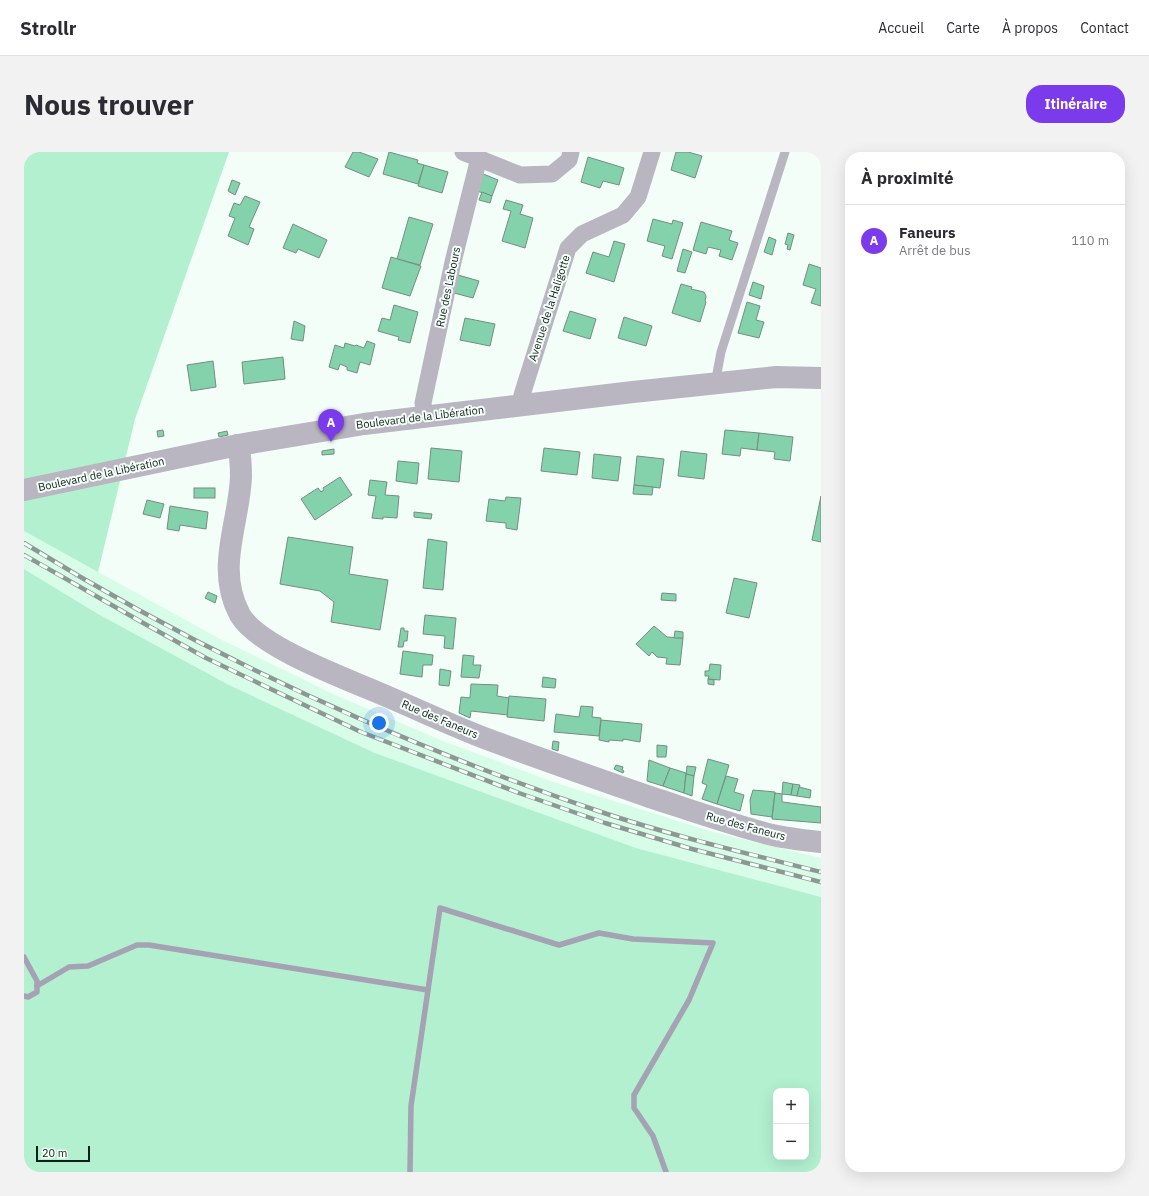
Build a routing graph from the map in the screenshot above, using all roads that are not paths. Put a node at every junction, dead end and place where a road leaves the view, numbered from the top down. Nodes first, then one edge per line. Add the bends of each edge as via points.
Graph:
1 (463, 152) edge
2 (571, 152) edge
3 (652, 152) edge
4 (785, 152) edge
5 (479, 158) junction
6 (821, 378) edge
7 (716, 384) junction
8 (522, 405) junction
9 (425, 416) junction
10 (238, 445) junction
11 (24, 490) edge
12 (821, 842) edge

1 - 5 street
2 - 5 street via 569,160 552,174 520,175
3 - 8 street, Avenue de la Haligotte via 638,197 623,215 582,234 568,248 522,395
4 - 7 lane via 721,352
5 - 9 street, Rue des Labours via 453,262 424,403
6 - 7 street, Boulevard de la Libération via 776,377
7 - 8 street, Boulevard de la Libération
8 - 9 street, Boulevard de la Libération
9 - 10 street, Boulevard de la Libération
10 - 11 street, Boulevard de la Libération
10 - 12 street, Rue des Faneurs via 241,456 240,490 228,557 228,578 241,616 250,628 264,638 311,664 485,738 716,819 763,833

